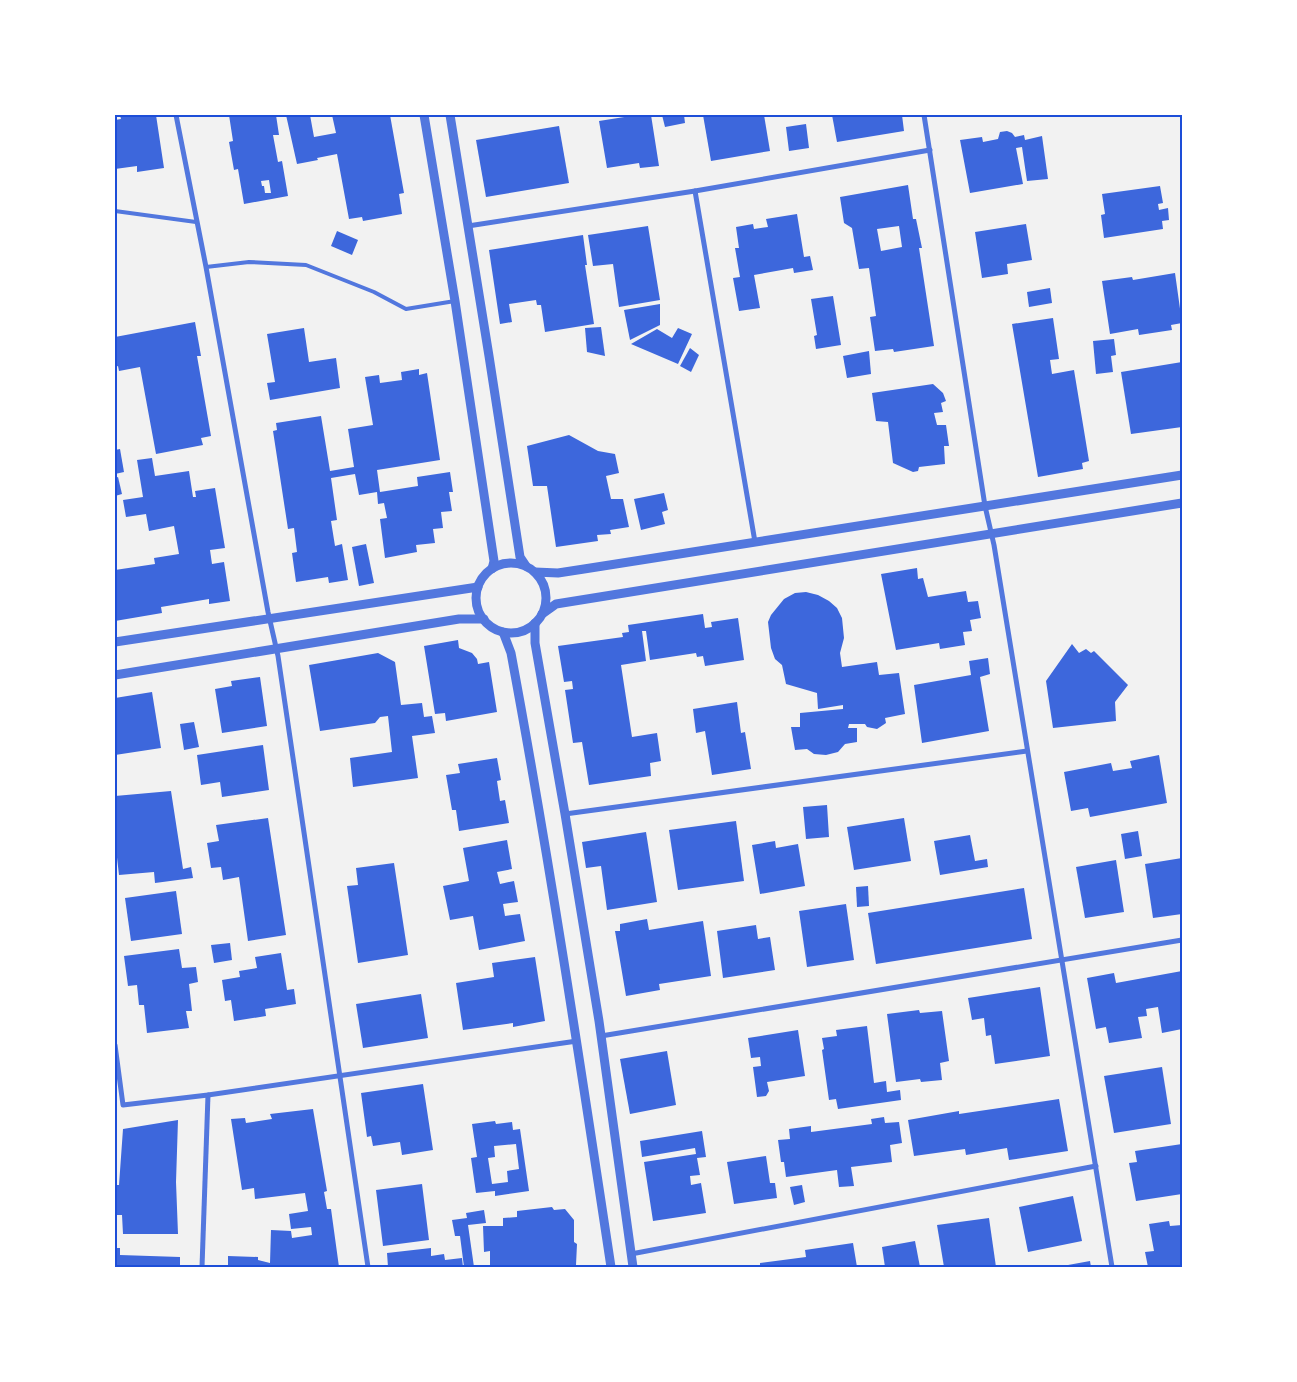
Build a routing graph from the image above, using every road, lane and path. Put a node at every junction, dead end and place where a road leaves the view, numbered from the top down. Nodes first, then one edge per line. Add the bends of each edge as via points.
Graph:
1 (176, 115) edge
2 (424, 115) edge
3 (450, 115) edge
4 (924, 115) edge
5 (930, 150) junction
6 (695, 191) junction
7 (115, 212) edge
8 (196, 222) junction
9 (468, 226) junction
10 (206, 267) junction
11 (455, 301) junction
12 (1182, 475) edge
13 (1182, 503) edge
14 (985, 506) junction
15 (992, 534) junction
16 (755, 542) junction
17 (526, 566) junction
18 (492, 569) junction
19 (535, 572) junction
20 (478, 586) junction
21 (542, 614) junction
22 (270, 618) junction
23 (484, 619) junction
24 (535, 623) junction
25 (503, 632) junction
26 (115, 642) edge
27 (277, 649) junction
28 (115, 675) edge
29 (1027, 751) junction
30 (565, 814) junction
31 (1182, 940) edge
32 (1062, 960) junction
33 (601, 1036) junction
34 (577, 1041) junction
35 (115, 1045) edge
36 (339, 1076) junction
37 (208, 1095) junction
38 (1096, 1166) junction
39 (631, 1254) junction
40 (202, 1267) edge
41 (368, 1267) edge
42 (611, 1267) edge
43 (633, 1267) edge
44 (1112, 1267) edge

1 - 8 street
2 - 11 street
3 - 9 street
4 - 5 street
5 - 6 street
5 - 14 street
6 - 9 street
6 - 16 street
7 - 8 lane
8 - 10 street
9 - 17 street via 520,557
10 - 11 lane via 250,262 306,265 374,292 406,309
10 - 22 street
11 - 18 street via 494,560
12 - 14 street
13 - 15 street
14 - 15 street
14 - 16 street
15 - 21 street via 556,604
15 - 29 street
16 - 19 street via 558,573
17 - 18 street via 514,563
17 - 19 street
18 - 20 street
19 - 21 street via 546,592
20 - 22 street
20 - 23 street via 478,610
21 - 24 street
22 - 26 street
22 - 27 street
23 - 25 street
23 - 27 street via 459,619
24 - 25 street via 526,630
24 - 30 street via 535,643
25 - 34 street via 515,673
27 - 28 street
27 - 36 street
29 - 30 street
29 - 32 street
30 - 33 street
31 - 32 street
32 - 33 street
32 - 38 street
33 - 39 street
34 - 36 street
34 - 42 street
35 - 37 street via 123,1105
36 - 37 street
36 - 41 street
37 - 40 street
38 - 39 street
38 - 44 street
39 - 43 street

